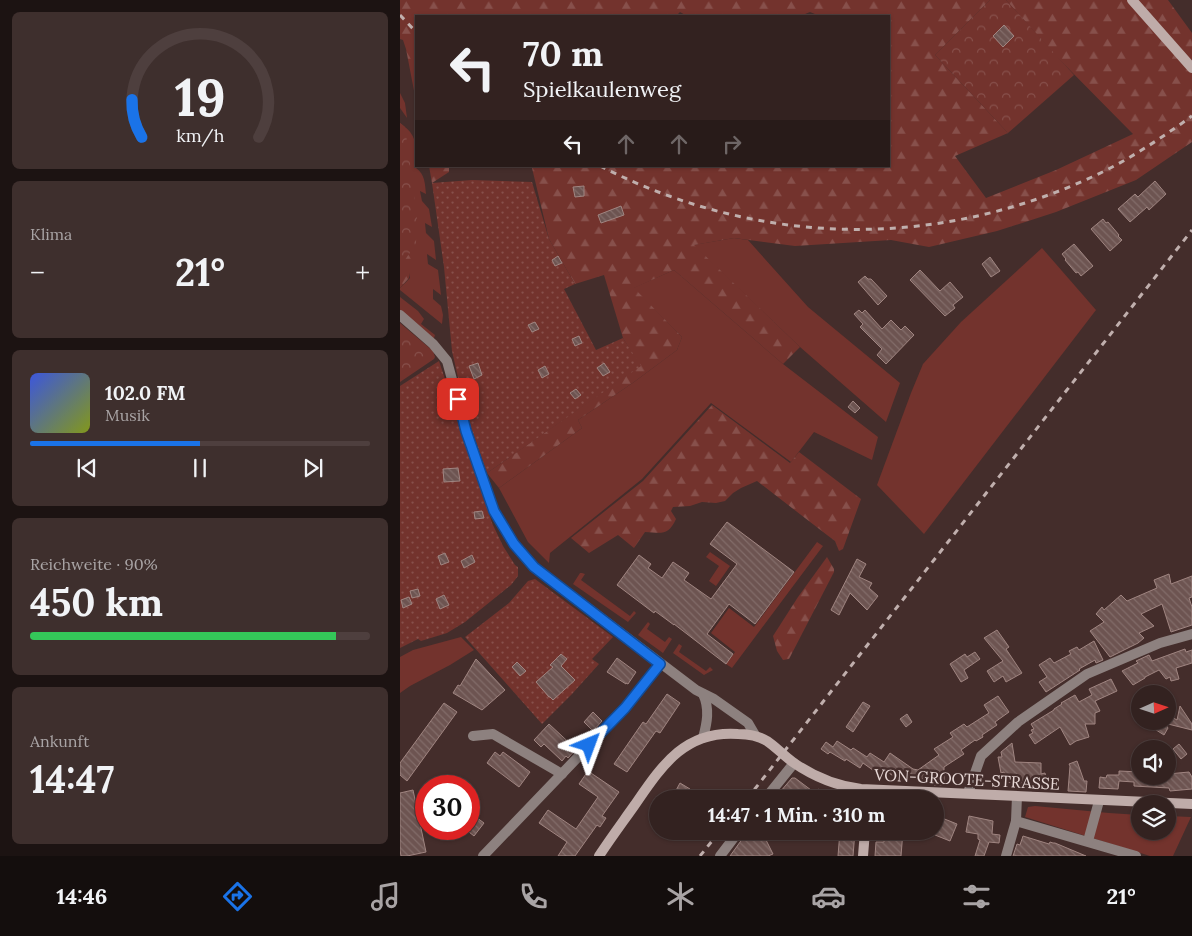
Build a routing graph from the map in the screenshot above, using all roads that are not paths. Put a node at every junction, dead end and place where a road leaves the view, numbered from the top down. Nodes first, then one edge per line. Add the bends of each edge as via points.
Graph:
1 (1132, 0) edge
2 (1192, 68) edge
3 (400, 315) edge
4 (1192, 634) edge
5 (660, 664) junction
6 (703, 694) junction
7 (755, 735) junction
8 (473, 736) dead end
9 (703, 738) junction
10 (794, 763) junction
11 (562, 774) junction
12 (772, 790) edge
13 (851, 790) edge
14 (944, 794) edge
15 (968, 794) junction
16 (1017, 796) junction
17 (1100, 801) junction
18 (1192, 804) edge
19 (1016, 821) junction
20 (732, 840) edge
21 (864, 840) edge
22 (1088, 841) junction
23 (483, 856) edge
24 (599, 856) edge
25 (720, 856) edge
26 (863, 856) edge
27 (1006, 856) edge
28 (1136, 856) edge

1 - 2 street
3 - 5 street via 447,361 466,431 494,511 514,544 534,567
4 - 15 street via 1160,643 1087,674 1018,722 981,756
5 - 6 street
5 - 11 street via 625,708
6 - 7 street via 748,723
6 - 9 street via 707,708
7 - 9 street via 731,733
7 - 10 street, VON-GROOTE-STRASSE
8 - 11 street via 493,734
9 - 24 street via 674,754 658,771
10 - 12 street
10 - 13 street, VON-GROOTE-STRASSE
11 - 23 street
14 - 15 street, VON-GROOTE-STRASSE
15 - 16 street, VON-GROOTE-STRASSE
16 - 17 street, VON-GROOTE-STRASSE
16 - 19 street
17 - 18 street, VON-GROOTE-STRASSE
17 - 22 street
19 - 22 street
19 - 27 street
20 - 25 street
21 - 26 street
22 - 28 street

